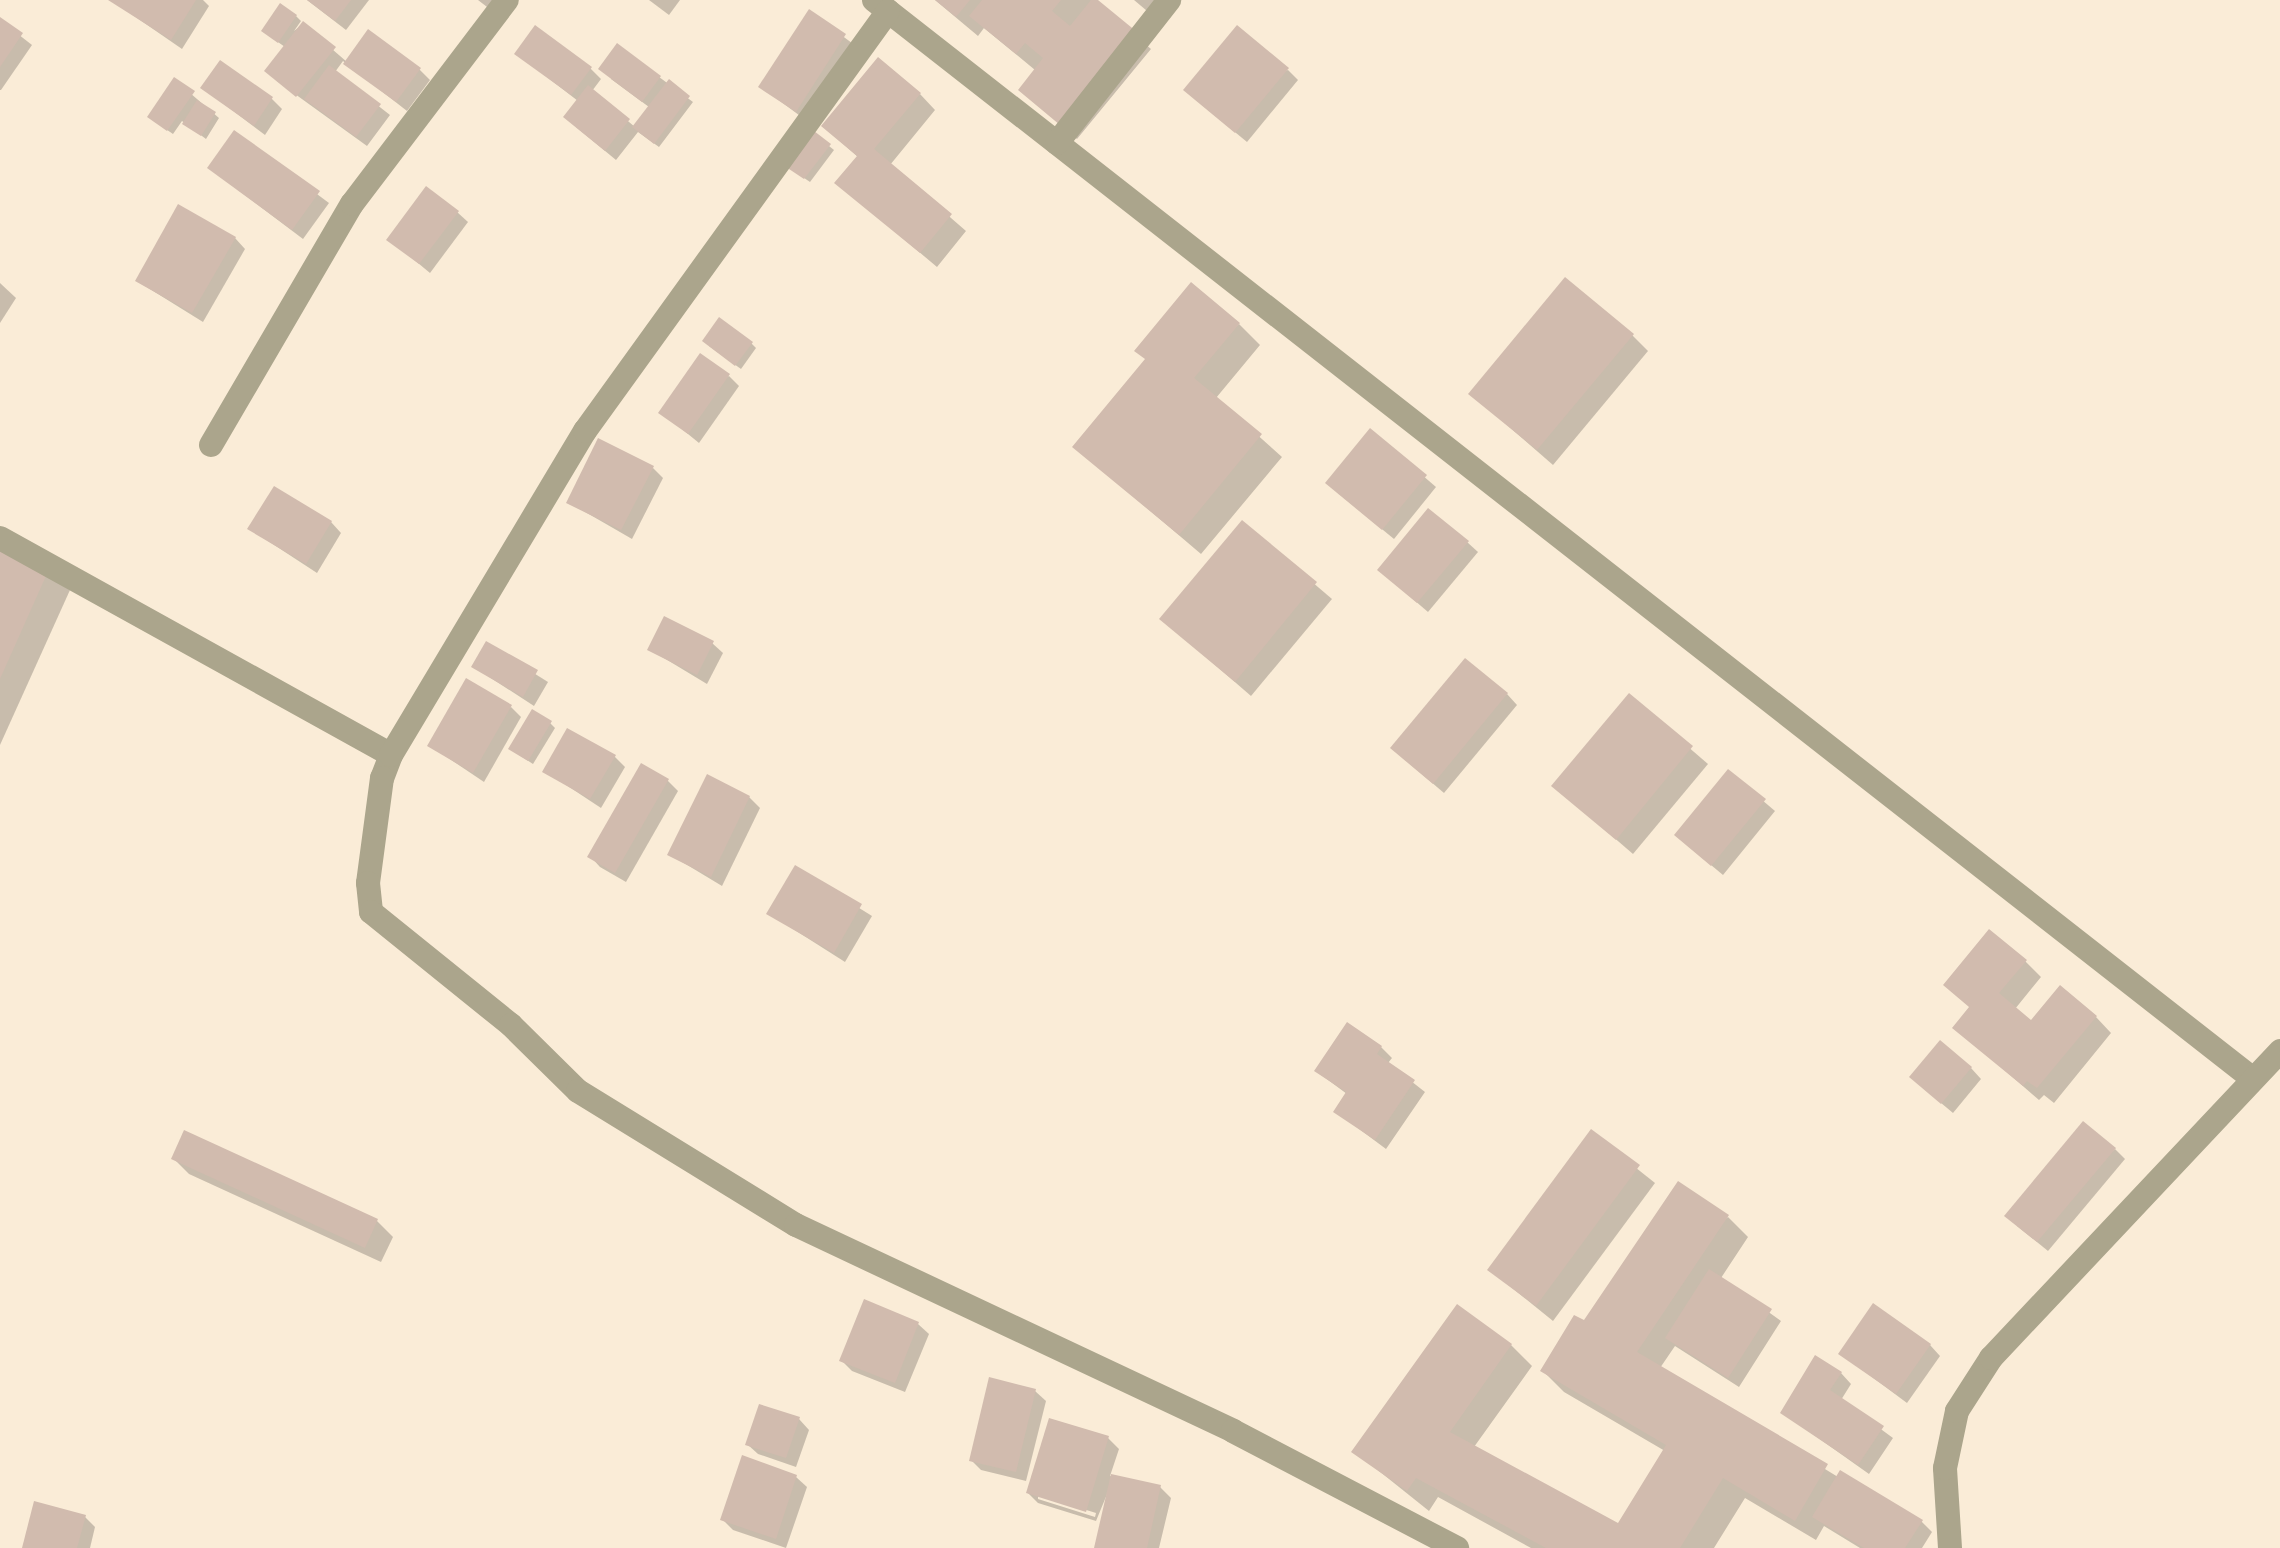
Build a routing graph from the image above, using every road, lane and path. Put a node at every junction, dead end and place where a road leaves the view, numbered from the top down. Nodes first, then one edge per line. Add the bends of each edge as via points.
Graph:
1 (507, 0) edge
2 (1169, 0) edge
3 (881, 5) edge
4 (1057, 143) junction
5 (211, 445) dead end
6 (0, 538) edge
7 (391, 755) junction
8 (2280, 1051) edge
9 (2253, 1079) junction
10 (1457, 1548) edge
11 (1950, 1548) edge

1 - 5 street via 352,204
2 - 4 street
3 - 4 street
3 - 7 street via 585,431
4 - 9 street
6 - 7 street
7 - 10 street via 382,778 368,883 371,912 511,1025 578,1091 796,1225 1233,1431
8 - 9 street
9 - 11 street via 1991,1358 1957,1411 1945,1468

